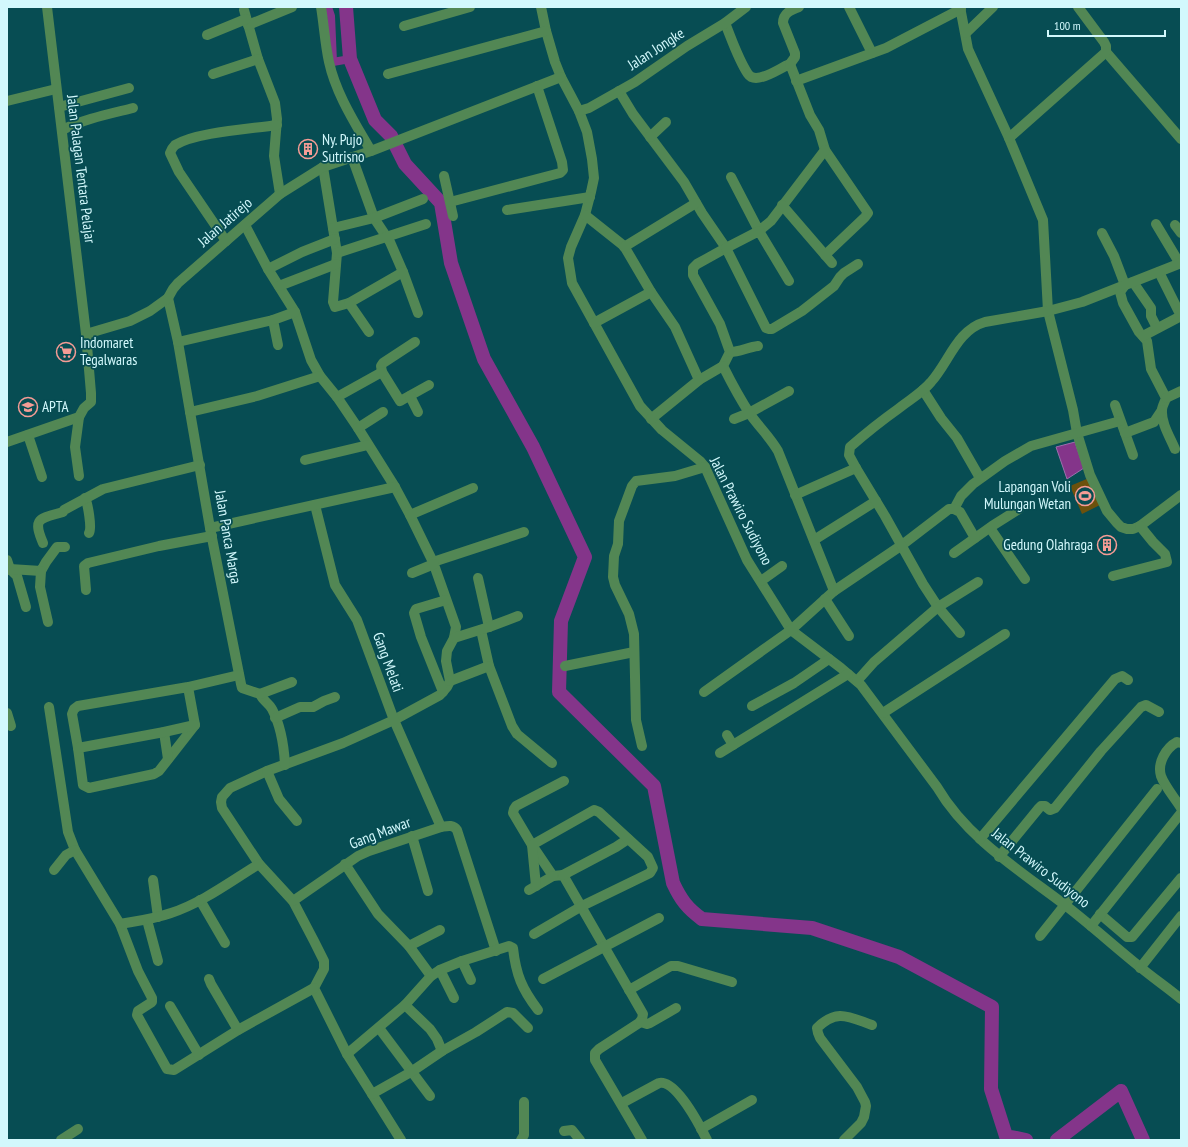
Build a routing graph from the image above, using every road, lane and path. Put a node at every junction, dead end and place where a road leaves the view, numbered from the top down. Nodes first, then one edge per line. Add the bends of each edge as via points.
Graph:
1 (47, 7) edge
2 (292, 7) edge
3 (321, 7) edge
4 (470, 7) edge
5 (541, 7) edge
6 (799, 7) edge
7 (849, 7) edge
8 (993, 7) edge
9 (1078, 7) edge
10 (961, 8) edge
11 (741, 9) edge
12 (246, 18) junction
13 (725, 23) junction
14 (404, 26) dead end
15 (546, 31) junction
16 (966, 33) junction
17 (207, 35) dead end
18 (1106, 52) junction
19 (872, 53) junction
20 (258, 59) junction
21 (790, 64) junction
22 (213, 74) dead end
23 (388, 74) dead end
24 (561, 77) junction
25 (796, 81) junction
26 (537, 86) junction
27 (129, 88) dead end
28 (56, 89) junction
29 (618, 91) junction
30 (7, 101) edge
31 (59, 107) junction
32 (133, 108) dead end
33 (579, 111) junction
34 (666, 122) dead end
35 (277, 125) junction
36 (62, 130) junction
37 (650, 137) junction
38 (1009, 138) junction
39 (1181, 140) edge
40 (825, 150) junction
41 (371, 151) junction
42 (352, 157) junction
43 (323, 167) junction
44 (444, 176) dead end
45 (731, 177) dead end
46 (280, 194) junction
47 (590, 197) junction
48 (423, 199) dead end
49 (450, 202) junction
50 (696, 203) junction
51 (782, 205) junction
52 (507, 210) dead end
53 (584, 215) junction
54 (453, 216) dead end
55 (374, 218) junction
56 (426, 224) dead end
57 (1156, 224) dead end
58 (245, 225) junction
59 (333, 228) junction
60 (759, 231) junction
61 (1102, 233) dead end
62 (388, 237) junction
63 (336, 239) junction
64 (226, 241) junction
65 (624, 247) junction
66 (726, 248) junction
67 (337, 253) junction
68 (825, 255) junction
69 (832, 263) dead end
70 (1181, 263) edge
71 (336, 264) junction
72 (858, 264) dead end
73 (268, 269) junction
74 (403, 272) junction
75 (1159, 272) junction
76 (789, 281) dead end
77 (1129, 283) junction
78 (279, 286) junction
79 (651, 292) junction
80 (168, 298) junction
81 (349, 302) junction
82 (1048, 311) junction
83 (294, 312) junction
84 (418, 313) dead end
85 (272, 320) junction
86 (594, 323) junction
87 (1157, 328) junction
88 (369, 332) dead end
89 (86, 334) junction
90 (1143, 336) junction
91 (178, 342) junction
92 (415, 342) dead end
93 (278, 345) dead end
94 (758, 346) dead end
95 (730, 352) junction
96 (723, 366) junction
97 (382, 372) junction
98 (320, 376) junction
99 (699, 380) junction
100 (429, 385) dead end
101 (923, 390) junction
102 (789, 391) dead end
103 (1181, 391) edge
104 (410, 396) junction
105 (337, 397) junction
106 (1166, 398) junction
107 (1115, 405) dead end
108 (1162, 410) junction
109 (190, 412) junction
110 (383, 412) dead end
111 (418, 412) dead end
112 (749, 413) junction
113 (79, 417) junction
114 (651, 419) junction
115 (734, 419) dead end
116 (1120, 421) junction
117 (358, 428) junction
118 (1077, 433) junction
119 (1125, 433) junction
120 (28, 435) junction
121 (7, 442) edge
122 (368, 445) junction
123 (1175, 449) dead end
124 (1133, 455) dead end
125 (305, 460) dead end
126 (200, 465) junction
127 (705, 467) junction
128 (856, 468) junction
129 (79, 476) dead end
130 (42, 477) dead end
131 (980, 478) junction
132 (395, 487) junction
133 (473, 488) dead end
134 (795, 495) junction
135 (1181, 495) edge
136 (85, 498) junction
137 (876, 501) junction
138 (315, 505) junction
139 (954, 508) junction
140 (1020, 510) dead end
141 (410, 515) junction
142 (1140, 526) junction
143 (990, 528) junction
144 (211, 532) junction
145 (524, 532) dead end
146 (89, 533) dead end
147 (975, 538) junction
148 (814, 540) junction
149 (43, 543) dead end
150 (902, 545) junction
151 (65, 547) dead end
152 (954, 553) dead end
153 (433, 563) junction
154 (8, 566) edge
155 (782, 566) dead end
156 (41, 571) junction
157 (412, 573) dead end
158 (1113, 576) dead end
159 (478, 578) dead end
160 (1025, 579) dead end
161 (760, 581) junction
162 (978, 582) dead end
163 (86, 590) dead end
164 (834, 591) junction
165 (825, 599) junction
166 (446, 600) junction
167 (26, 607) dead end
168 (938, 607) junction
169 (518, 616) dead end
170 (48, 622) dead end
171 (485, 628) junction
172 (791, 630) junction
173 (960, 633) dead end
174 (1005, 634) dead end
175 (849, 636) dead end
176 (454, 638) junction
177 (634, 652) junction
178 (829, 659) junction
179 (489, 666) junction
180 (565, 666) dead end
181 (848, 674) junction
182 (239, 675) junction
183 (1128, 680) dead end
184 (450, 681) junction
185 (857, 681) junction
186 (292, 682) dead end
187 (188, 687) junction
188 (443, 692) junction
189 (704, 692) dead end
190 (260, 694) junction
191 (335, 698) dead end
192 (752, 706) dead end
193 (49, 707) dead end
194 (1159, 712) dead end
195 (7, 713) edge
196 (882, 713) junction
197 (275, 718) junction
198 (394, 720) junction
199 (195, 725) junction
200 (11, 726) dead end
201 (164, 732) junction
202 (727, 735) dead end
203 (1181, 742) edge
204 (733, 745) junction
205 (642, 746) dead end
206 (78, 748) junction
207 (720, 753) dead end
208 (168, 759) junction
209 (552, 763) dead end
210 (285, 765) junction
211 (267, 771) junction
212 (564, 781) dead end
213 (1157, 790) dead end
214 (1181, 808) edge
215 (1181, 814) edge
216 (297, 821) dead end
217 (441, 827) junction
218 (412, 836) junction
219 (628, 839) junction
220 (980, 839) junction
221 (532, 845) junction
222 (75, 850) junction
223 (999, 857) junction
224 (259, 864) junction
225 (345, 864) junction
226 (54, 870) dead end
227 (558, 875) junction
228 (1181, 878) edge
229 (153, 880) dead end
230 (428, 891) dead end
231 (200, 900) junction
232 (293, 900) junction
233 (1065, 905) junction
234 (582, 906) junction
235 (1100, 914) junction
236 (1181, 916) edge
237 (158, 917) junction
238 (659, 918) dead end
239 (147, 920) junction
240 (120, 924) junction
241 (1091, 926) junction
242 (440, 930) dead end
243 (534, 934) dead end
244 (1040, 936) dead end
245 (225, 943) dead end
246 (409, 946) junction
247 (604, 946) junction
248 (496, 951) junction
249 (158, 961) dead end
250 (462, 961) junction
251 (1140, 968) junction
252 (435, 973) junction
253 (209, 979) dead end
254 (543, 979) dead end
255 (471, 980) dead end
256 (732, 982) dead end
257 (314, 988) junction
258 (629, 990) junction
259 (454, 998) dead end
260 (1181, 999) edge
261 (405, 1005) junction
262 (170, 1006) dead end
263 (676, 1008) dead end
264 (538, 1010) dead end
265 (641, 1022) junction
266 (872, 1025) dead end
267 (379, 1028) junction
268 (528, 1028) dead end
269 (238, 1030) junction
270 (442, 1050) junction
271 (347, 1054) junction
272 (199, 1055) junction
273 (412, 1072) junction
274 (372, 1094) junction
275 (430, 1096) dead end
276 (752, 1100) dead end
277 (524, 1102) dead end
278 (622, 1104) junction
279 (701, 1128) junction
280 (78, 1129) dead end
281 (564, 1132) dead end
282 (61, 1140) edge
283 (401, 1140) edge
284 (521, 1140) edge
285 (580, 1140) edge
286 (642, 1140) edge
287 (707, 1140) edge
288 (844, 1140) edge

1 - 28 street, Jalan Palagan Tentara Pelajar
2 - 12 street
3 - 41 street via 329,62 336,87
4 - 14 street
5 - 15 street, Jalan Prawiro Sudiyono
6 - 21 street via 783,18 795,53
7 - 19 street
8 - 16 street
9 - 18 street via 1104,42
10 - 16 street
10 - 19 street via 901,41
11 - 13 street, Jalan Jongke
12 - 17 street
12 - 20 street
13 - 21 street via 752,78 764,77
13 - 29 street, Jalan Jongke
15 - 23 street
15 - 24 street, Jalan Prawiro Sudiyono
16 - 38 street via 968,49
18 - 38 street
18 - 39 street
19 - 25 street
20 - 22 street
20 - 35 street via 275,103
21 - 25 street
24 - 26 street
24 - 33 street, Jalan Prawiro Sudiyono
25 - 40 street via 819,130
26 - 41 street, Jalan Jatirejo
26 - 49 street via 563,170 560,173
27 - 31 street
28 - 30 street
28 - 31 street, Jalan Palagan Tentara Pelajar
29 - 33 street, Jalan Jongke
29 - 37 street
31 - 36 street, Jalan Palagan Tentara Pelajar
32 - 36 street via 74,124
33 - 47 street, Jalan Prawiro Sudiyono via 587,132 592,159 594,178
34 - 37 street
35 - 46 street via 274,156
35 - 64 street via 187,140 176,145 170,153 179,172
36 - 89 street, Jalan Palagan Tentara Pelajar
37 - 50 street via 684,182
38 - 82 street via 1043,220
40 - 51 street
40 - 68 street via 868,213
41 - 42 street, Jalan Jatirejo
42 - 43 street, Jalan Jatirejo
42 - 55 street
43 - 46 street, Jalan Jatirejo
43 - 59 street
44 - 49 street
45 - 60 street
46 - 58 street, Jalan Jatirejo
47 - 52 street
47 - 53 street, Jalan Prawiro Sudiyono
48 - 55 street
49 - 54 street
50 - 65 street
50 - 66 street
51 - 60 street via 771,221
51 - 68 street
53 - 65 street via 621,242
53 - 86 street, Jalan Prawiro Sudiyono via 568,258 572,283
55 - 59 street
55 - 62 street
56 - 62 street
57 - 70 street
58 - 64 street, Jalan Jatirejo
58 - 73 street
59 - 63 street
60 - 66 street
60 - 76 street
61 - 77 street
62 - 67 street
62 - 74 street
63 - 67 street
63 - 73 street
64 - 80 street, Jalan Jatirejo via 178,282
65 - 79 street
66 - 72 street via 766,328 769,329 802,311 834,286 844,273
66 - 95 street via 697,264 692,271 720,324
67 - 71 street
68 - 69 street
70 - 75 street
71 - 78 street
71 - 81 street via 334,305 336,307
73 - 78 street
74 - 81 street
74 - 84 street
75 - 77 street
75 - 87 street via 1181,316
77 - 82 street via 1082,302
77 - 87 street via 1151,308 1151,316
77 - 90 street via 1120,292 1121,299
78 - 83 street
79 - 86 street
79 - 99 street via 675,327
80 - 89 street, Jalan Jatirejo via 130,321
80 - 91 street, Jalan Panca Marga
81 - 88 street
82 - 101 street via 985,322 973,327 956,345 931,383
82 - 118 street via 1074,410
83 - 85 street
83 - 98 street via 311,360
85 - 91 street
85 - 93 street
86 - 114 street, Jalan Prawiro Sudiyono via 640,406
87 - 90 street
89 - 113 street, Jalan Palagan Tentara Pelajar via 91,393 90,402
90 - 106 street via 1147,341 1151,369
91 - 109 street, Jalan Panca Marga
92 - 97 street via 383,363
94 - 95 street
95 - 96 street
96 - 99 street
96 - 112 street
97 - 104 street via 399,400
97 - 105 street
98 - 105 street
98 - 109 street via 257,396
99 - 114 street
100 - 104 street
101 - 128 street via 850,447 849,455
101 - 131 street via 957,438
102 - 112 street
103 - 106 street
104 - 111 street
105 - 117 street
106 - 108 street
107 - 116 street
108 - 119 street via 1154,422
108 - 123 street
109 - 126 street, Jalan Panca Marga
110 - 117 street
112 - 115 street
112 - 134 street via 778,450
113 - 120 street
113 - 129 street via 75,447
114 - 127 street, Jalan Prawiro Sudiyono
116 - 118 street
116 - 119 street
117 - 122 street
118 - 131 street via 1031,446
118 - 142 street via 1090,475 1112,518 1127,529
119 - 124 street
120 - 121 street
120 - 130 street
122 - 125 street
122 - 132 street
126 - 136 street via 103,489
126 - 144 street, Jalan Panca Marga
127 - 161 street, Jalan Prawiro Sudiyono via 747,560
127 - 177 street via 675,476 636,481 632,486 619,521 612,577 629,614 634,634
128 - 134 street
128 - 137 street
131 - 139 street via 961,496
132 - 138 street
132 - 141 street
133 - 141 street
134 - 148 street
135 - 142 street
136 - 146 street via 91,528
136 - 149 street via 63,512 41,519 37,530
137 - 148 street
137 - 150 street
138 - 144 street
138 - 198 street, Gang Melati via 335,585 357,620
139 - 147 street via 960,512
139 - 150 street
140 - 143 street
141 - 153 street
142 - 158 street via 1165,554 1167,562
143 - 147 street
143 - 160 street
144 - 163 street via 88,562 84,566
144 - 182 street, Jalan Panca Marga
145 - 153 street
147 - 152 street
148 - 164 street
150 - 164 street
150 - 168 street
151 - 156 street via 57,547
153 - 157 street
153 - 166 street
154 - 156 street
154 - 167 street via 17,576
155 - 161 street
156 - 170 street via 40,587
159 - 171 street
161 - 172 street, Jalan Prawiro Sudiyono
162 - 168 street
164 - 165 street
165 - 172 street
165 - 175 street
166 - 176 street via 456,627
166 - 188 street via 416,609 414,613
168 - 173 street
168 - 185 street via 874,662
169 - 171 street
171 - 176 street
171 - 179 street
172 - 178 street, Jalan Prawiro Sudiyono
172 - 189 street
174 - 196 street
176 - 184 street via 447,651 446,661
177 - 180 street
177 - 205 street via 636,720
178 - 181 street, Jalan Prawiro Sudiyono
178 - 192 street via 794,683
179 - 184 street
179 - 209 street via 517,734
181 - 185 street, Jalan Prawiro Sudiyono
181 - 204 street
182 - 187 street
182 - 190 street, Jalan Panca Marga via 242,688
183 - 220 street via 1122,676 1116,679
184 - 188 street
185 - 196 street, Jalan Prawiro Sudiyono
186 - 190 street
187 - 199 street
187 - 206 street via 78,706 72,714
188 - 198 street
190 - 197 street, Jalan Panca Marga via 272,708
191 - 197 street via 311,708 300,707
193 - 222 street via 68,832
194 - 223 street via 1146,705 1141,707 1055,808 1050,810 1041,806
195 - 200 street
196 - 220 street, Jalan Prawiro Sudiyono via 946,803
197 - 210 street, Jalan Panca Marga via 281,734
198 - 210 street
198 - 217 street, Gang Melati
199 - 201 street
199 - 208 street
201 - 206 street
201 - 208 street
202 - 204 street
203 - 214 street via 1168,749 1160,766 1161,776
204 - 207 street
206 - 208 street via 83,785 89,788 149,776 159,771
210 - 211 street
211 - 216 street via 279,799
211 - 224 street via 230,788 223,794 221,802 222,808
212 - 221 street via 514,809 513,813
213 - 233 street
215 - 235 street
217 - 218 street, Gang Mawar
217 - 248 street via 450,826 457,830
218 - 225 street, Gang Mawar via 369,851
218 - 230 street
219 - 221 street via 594,810
219 - 227 street
219 - 234 street via 648,857 652,870
220 - 223 street, Jalan Prawiro Sudiyono
221 - 227 street
221 - 227 street via 533,888
222 - 226 street via 66,855
222 - 240 street
223 - 233 street, Jalan Prawiro Sudiyono
224 - 231 street
224 - 232 street
225 - 232 street, Gang Mawar
225 - 246 street via 378,914
227 - 234 street
228 - 235 street via 1132,937 1127,937
229 - 237 street
231 - 237 street
231 - 245 street
232 - 257 street via 324,961 324,969
233 - 241 street, Jalan Prawiro Sudiyono
233 - 244 street
234 - 243 street
234 - 247 street
235 - 241 street
236 - 251 street
237 - 239 street
238 - 247 street
239 - 240 street
239 - 249 street
240 - 272 street via 138,971 152,998 152,1002 138,1011 137,1015 164,1066 174,1070
241 - 251 street, Jalan Prawiro Sudiyono
242 - 246 street
246 - 252 street
247 - 254 street
247 - 258 street
248 - 250 street
248 - 264 street via 509,946 513,948 517,975
250 - 252 street
250 - 255 street
251 - 260 street, Jalan Prawiro Sudiyono
252 - 259 street
252 - 261 street
253 - 269 street
256 - 258 street via 671,966
257 - 269 street
257 - 271 street
258 - 265 street via 643,1014
261 - 267 street
261 - 270 street via 430,1029
262 - 272 street
263 - 265 street via 650,1023
265 - 278 street via 595,1053 598,1066
266 - 288 street via 839,1015 817,1028 820,1038 857,1087 866,1106 861,1123
267 - 271 street
267 - 273 street
268 - 270 street via 513,1013 507,1012
269 - 272 street
270 - 273 street
271 - 274 street
273 - 274 street
273 - 275 street
274 - 283 street
276 - 279 street
277 - 284 street via 524,1135
278 - 279 street via 662,1082 680,1096
278 - 286 street
279 - 287 street
280 - 282 street
281 - 285 street via 572,1130

